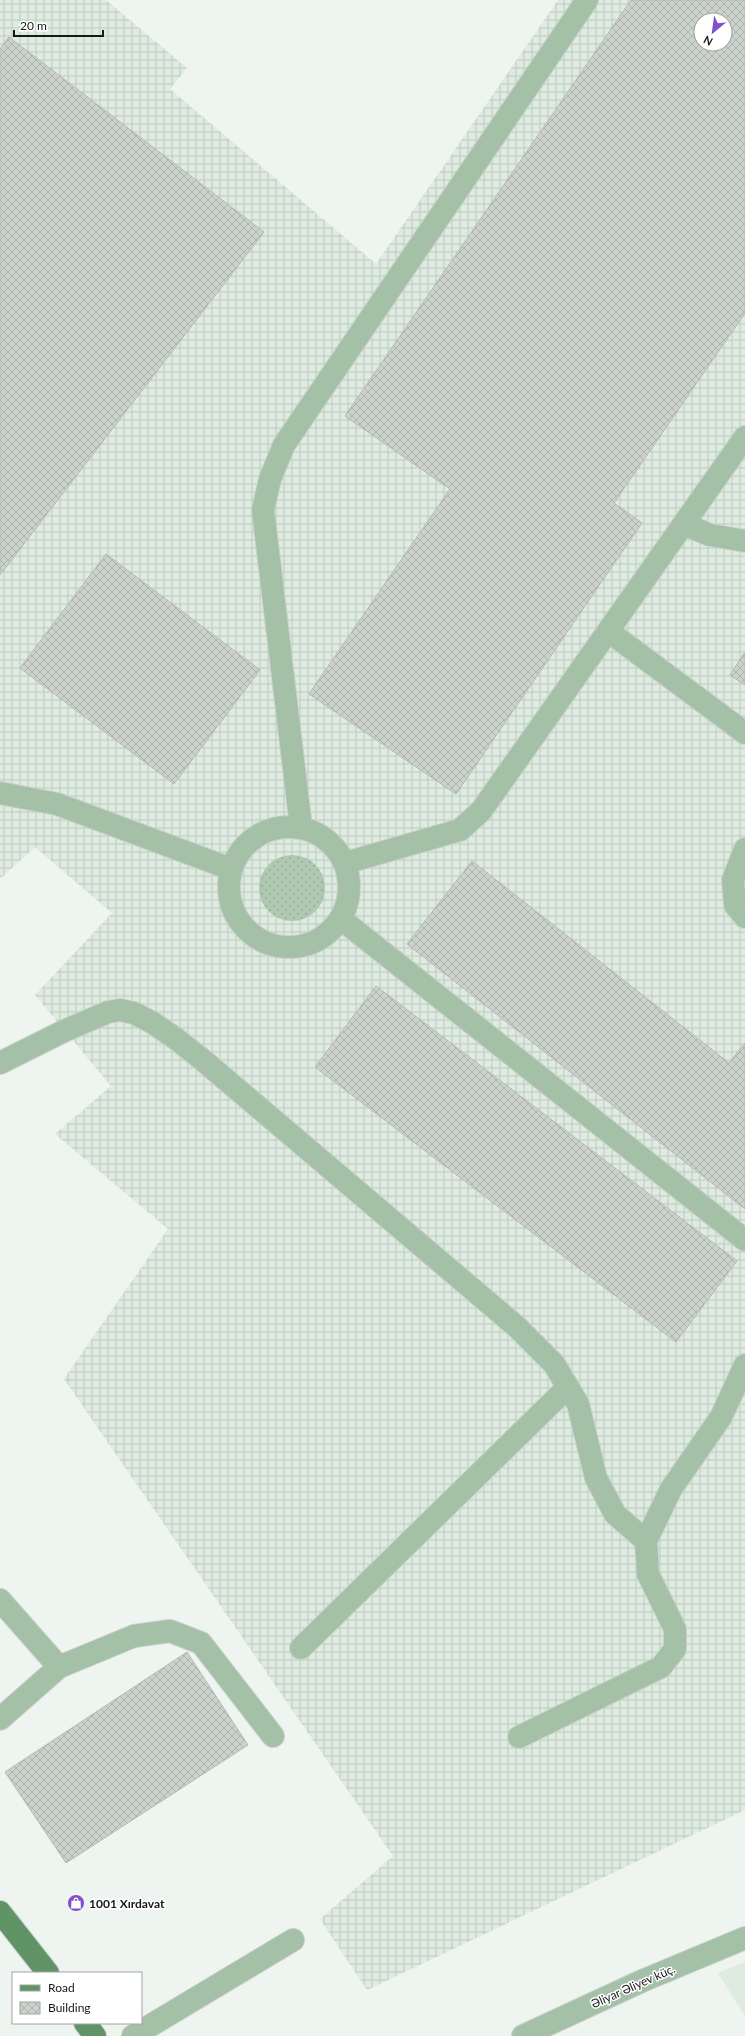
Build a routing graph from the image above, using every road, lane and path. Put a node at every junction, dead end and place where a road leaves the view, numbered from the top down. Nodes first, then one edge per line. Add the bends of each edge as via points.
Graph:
1 (587, 0) edge
2 (745, 437) edge
3 (684, 524) junction
4 (745, 542) edge
5 (608, 632) junction
6 (745, 733) edge
7 (0, 793) edge
8 (301, 827) junction
9 (745, 848) edge
10 (345, 863) junction
11 (231, 869) junction
12 (745, 917) edge
13 (341, 919) junction
14 (0, 1063) edge
15 (745, 1240) edge
16 (745, 1364) edge
17 (568, 1387) junction
18 (646, 1540) junction
19 (0, 1600) edge
20 (301, 1648) dead end
21 (59, 1667) junction
22 (0, 1719) edge
23 (273, 1736) dead end
24 (519, 1737) dead end
25 (0, 1912) edge
26 (745, 1938) edge
27 (293, 1940) dead end
28 (47, 1972) edge
29 (86, 2024) edge
30 (95, 2036) edge
31 (133, 2036) edge
32 (523, 2036) edge

1 - 8 street via 284,444 270,479 263,510
2 - 3 street
3 - 4 street via 710,535
3 - 5 street
5 - 6 street
5 - 10 street via 482,811 460,830
7 - 11 street via 57,804
8 - 10 street via 327,839
8 - 11 street via 271,829 252,840 246,844
9 - 12 street via 733,880 735,905
10 - 13 street via 350,892
11 - 13 street via 229,898 241,924 264,943 292,948 320,940
13 - 15 street
14 - 17 street via 108,1012 120,1010 134,1013 153,1023 204,1061 518,1327 554,1364
16 - 18 street via 721,1417 672,1489
17 - 18 street via 578,1404 596,1478 615,1514
17 - 20 street
18 - 24 street via 648,1574 675,1629 675,1649 661,1667
19 - 21 street
21 - 22 street
21 - 23 street via 134,1636 170,1631 201,1643
25 - 28 main road
26 - 32 street, Əliyar Əliyev küç.
27 - 31 street
29 - 30 main road

